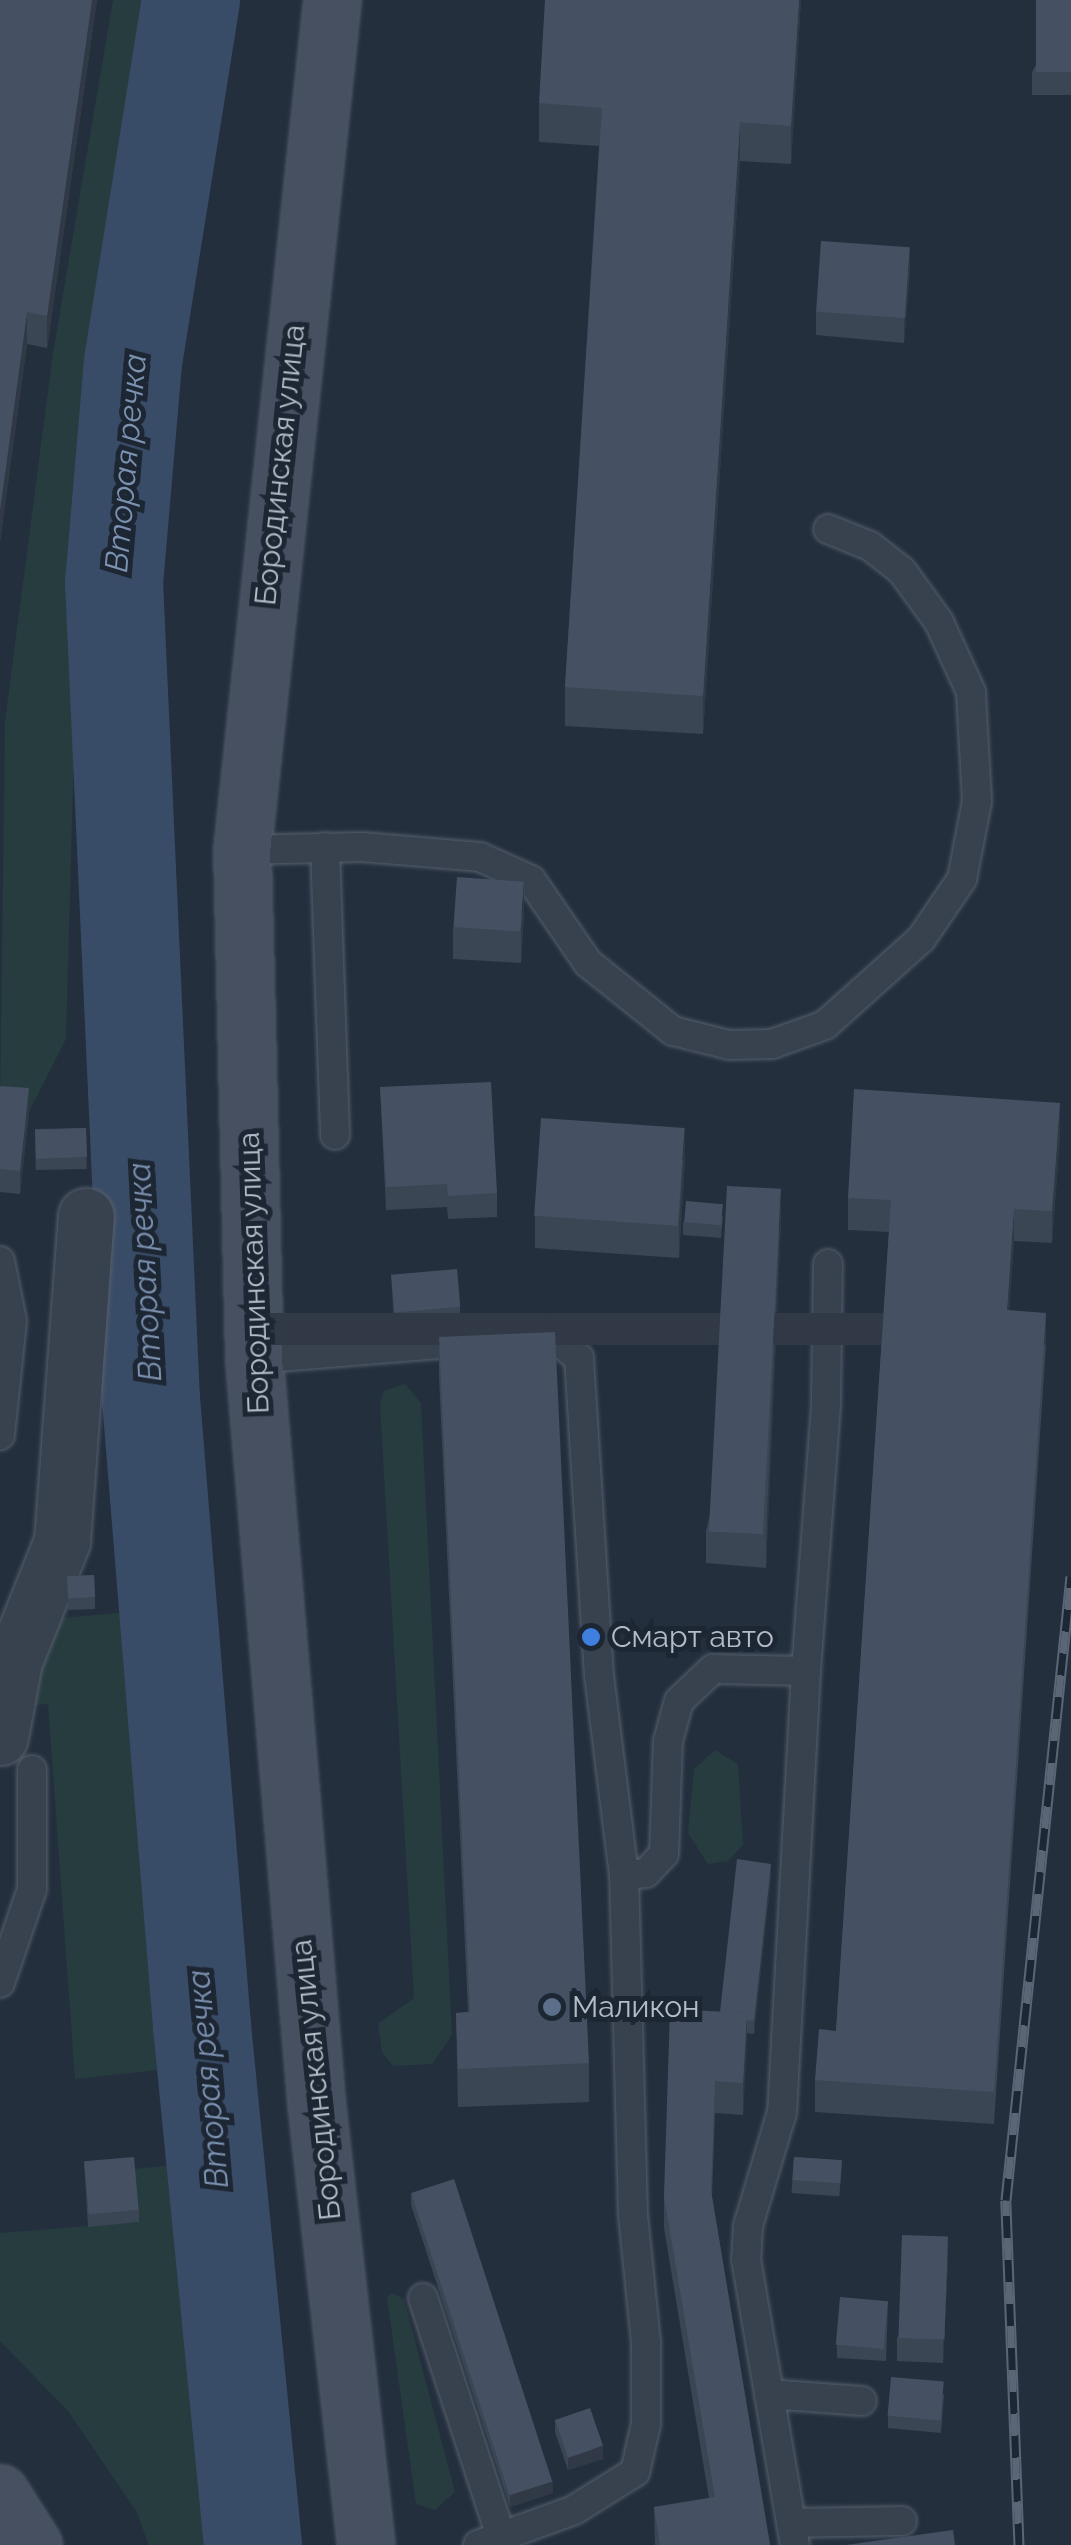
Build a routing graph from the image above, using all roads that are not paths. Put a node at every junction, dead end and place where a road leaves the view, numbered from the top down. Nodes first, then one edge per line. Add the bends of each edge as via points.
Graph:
1 (332, 0) edge
2 (828, 529) dead end
3 (325, 846) junction
4 (242, 850) junction
5 (335, 1135) dead end
6 (86, 1216) dead end
7 (0, 1262) edge
8 (828, 1264) dead end
9 (254, 1359) junction
10 (0, 1435) edge
11 (806, 1671) junction
12 (16, 1754) edge
13 (624, 1875) junction
14 (0, 1983) edge
15 (424, 2298) dead end
16 (769, 2394) junction
17 (862, 2401) dead end
18 (0, 2493) edge
19 (902, 2520) dead end
20 (793, 2534) edge
21 (490, 2541) edge
22 (33, 2545) edge
23 (366, 2545) edge

1 - 4 main road, Бородинская улица
2 - 3 lane via 870,546 902,571 940,622 971,692 978,801 962,879 920,939 826,1026 772,1044 729,1045 673,1032 588,963 530,880 508,866 480,857
3 - 4 lane
3 - 5 lane
4 - 9 main road, Бородинская улица
6 - 12 street via 62,1541 14,1662
7 - 10 lane via 12,1321
8 - 11 lane via 826,1402
9 - 13 lane via 550,1334 578,1358 599,1675
9 - 23 main road, Бородинская улица via 316,2100
11 - 13 lane via 713,1669 694,1682 679,1701 668,1741 664,1854 646,1873
11 - 16 lane via 782,2112 747,2242
12 - 14 lane via 32,1888
13 - 21 lane via 646,2424 635,2472 608,2494
15 - 21 lane
16 - 17 lane
16 - 20 lane
18 - 22 main road
19 - 20 lane

